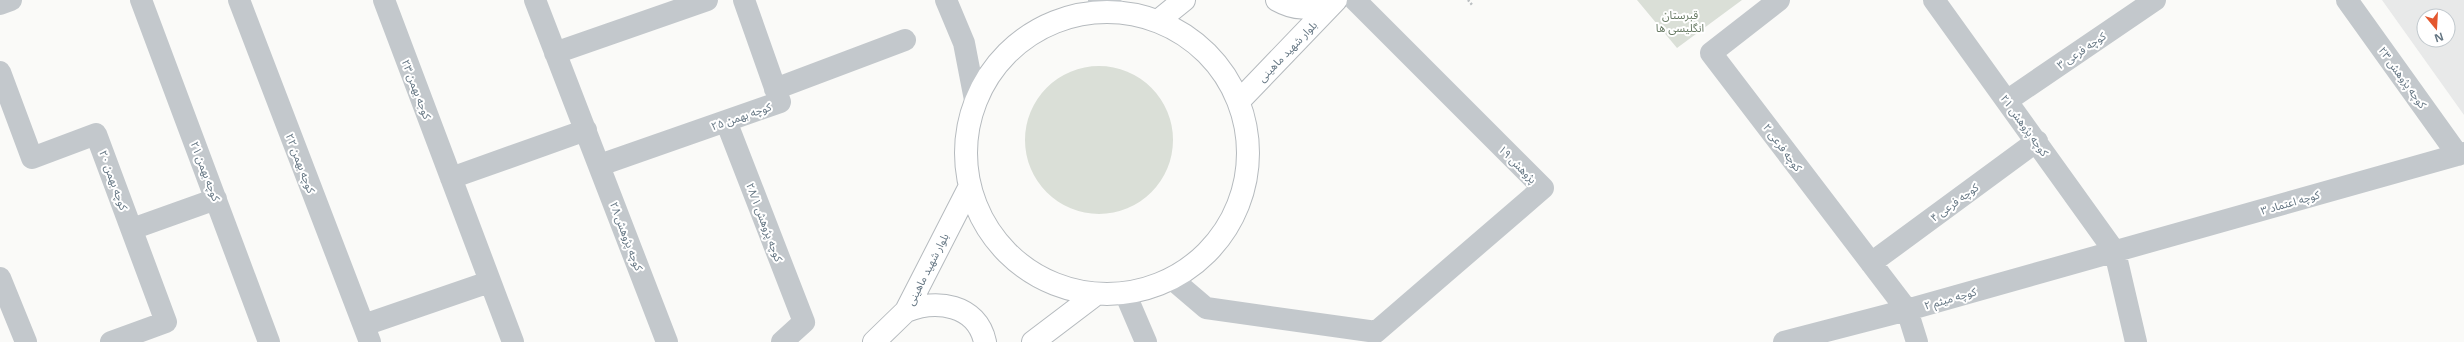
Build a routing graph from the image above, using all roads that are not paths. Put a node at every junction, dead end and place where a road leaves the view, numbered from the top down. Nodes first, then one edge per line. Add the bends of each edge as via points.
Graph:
1 (10, 0) edge
2 (141, 0) edge
3 (239, 0) edge
4 (384, 0) edge
5 (535, 0) edge
6 (707, 0) edge
7 (744, 0) edge
8 (946, 0) edge
9 (1099, 0) edge
10 (1184, 0) edge
11 (1277, 0) edge
12 (1327, 0) edge
13 (1336, 0) edge
14 (1355, 0) edge
15 (1779, 0) edge
16 (1934, 0) edge
17 (2155, 0) edge
18 (2347, 0) edge
19 (0, 4) edge
20 (1119, 12) junction
21 (1158, 21) junction
22 (906, 40) dead end
23 (555, 53) junction
24 (0, 72) edge
25 (775, 89) junction
26 (975, 100) junction
27 (2008, 100) junction
28 (1239, 101) junction
29 (726, 121) junction
30 (586, 130) junction
31 (2037, 141) junction
32 (2461, 154) edge
33 (600, 165) junction
34 (451, 178) junction
35 (969, 188) junction
36 (216, 199) junction
37 (132, 229) junction
38 (2115, 252) junction
39 (1871, 263) junction
40 (0, 277) edge
41 (1172, 280) junction
42 (489, 282) junction
43 (1125, 293) junction
44 (1095, 294) junction
45 (1907, 310) junction
46 (906, 311) junction
47 (367, 334) edge
48 (1378, 337) edge
49 (26, 342) edge
50 (111, 342) edge
51 (269, 342) edge
52 (514, 342) edge
53 (667, 342) edge
54 (782, 342) edge
55 (874, 342) edge
56 (985, 342) edge
57 (1033, 342) edge
58 (1146, 342) edge
59 (1788, 342) edge
60 (1917, 342) edge
61 (2136, 342) edge

1 - 19 street
2 - 36 street, کوچه بهمن ۲۱
3 - 47 street, کوچه بهمن ۲۲
4 - 34 street, کوجه بهمن ۲۳
5 - 23 street, کوچه پژوهش ۲۸
6 - 23 street
7 - 25 street, کوچه بهمن ۲۵
8 - 26 street via 964,43
9 - 20 street
10 - 21 main road
11 - 12 main road via 1293,9 1317,5
13 - 28 main road, بلوار شهید ماهینی
14 - 48 street, پژوهش ۱۹ via 1543,188
15 - 39 street, کوچه فرعی ۲ via 1711,53
16 - 27 street, کوچه پژوهش ۲۱
17 - 27 street, کوچه فرعی ۳
18 - 32 street, کوچه پژوهش ۲۳
20 - 21 main road
20 - 26 main road via 1075,15 1033,32 998,61
21 - 28 main road via 1192,40 1220,67
22 - 25 street
23 - 30 street, کوچه پژوهش ۲۸
24 - 37 street, کوچه بهمن ۲۰ via 32,158 96,134
25 - 29 street, کوچه بهمن ۲۵ via 780,102
26 - 35 main road via 965,143
27 - 31 street, کوچه پژوهش ۲۱
28 - 41 main road via 1248,144 1248,174 1237,210 1210,250
29 - 33 street, کوچه بهمن ۲۵
29 - 54 street, کوچه پژوهش ۲۸/۱ via 804,322
30 - 33 street, کوچه پژوهش ۲۸
30 - 34 street
31 - 38 street, کوچه پژوهش ۲۱
31 - 39 street, کوچه فرعی ۴
32 - 38 street, کوچه اعتماد ۳
33 - 53 street, کوچه پژوهش ۲۸
34 - 42 street, کوجه بهمن ۲۳
35 - 44 main road via 986,229 1015,262 1053,285
35 - 46 main road, بلوار شهید ماهینی
36 - 37 street
36 - 51 street, کوچه بهمن ۲۱
37 - 50 street, کوچه بهمن ۲۰ via 166,322
38 - 45 street, کوچه میثم ۲
38 - 61 street
39 - 45 street, کوچه فرعی ۲
40 - 49 street
41 - 43 main road
41 - 48 street via 1206,308
42 - 47 street
42 - 52 street, کوجه بهمن ۲۳
43 - 44 main road
43 - 58 street
44 - 57 main road
45 - 59 street, کوچه میثم ۲
45 - 60 street
46 - 55 main road, بلوار شهید ماهینی
46 - 56 main road via 936,303 952,306 966,313 977,324

